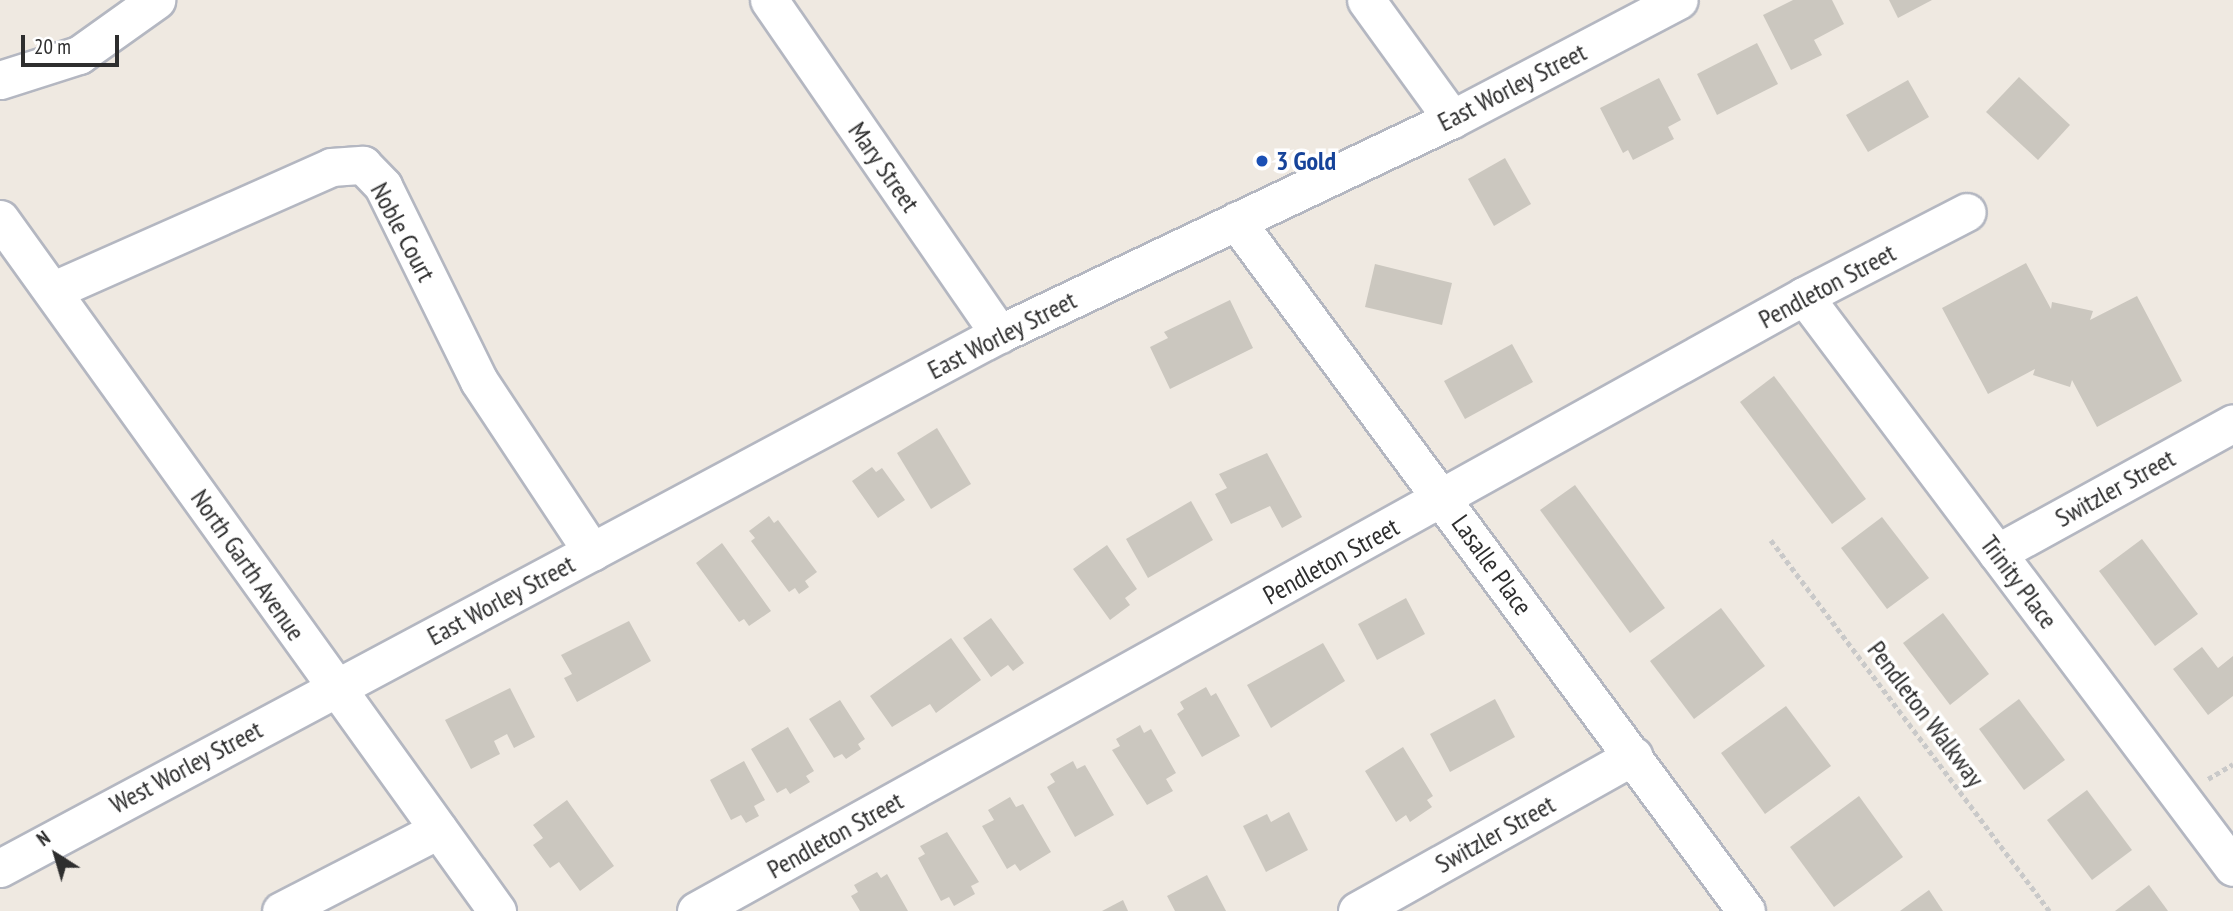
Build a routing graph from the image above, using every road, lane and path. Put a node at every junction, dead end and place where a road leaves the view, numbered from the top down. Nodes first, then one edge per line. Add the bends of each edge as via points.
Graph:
1 (156, 0) edge
2 (769, 0) edge
3 (1366, 0) edge
4 (1679, 0) edge
5 (0, 79) edge
6 (1452, 119) junction
7 (1967, 212) dead end
8 (0, 219) edge
9 (1236, 221) junction
10 (54, 290) junction
11 (1804, 296) junction
12 (999, 334) junction
13 (2233, 423) edge
14 (1444, 500) junction
15 (1772, 540) dead end
16 (592, 552) junction
17 (1997, 553) junction
18 (334, 687) junction
19 (1633, 756) junction
20 (438, 831) junction
21 (2233, 867) edge
22 (0, 868) edge
23 (281, 911) edge
24 (497, 911) edge
25 (696, 911) edge
26 (1357, 911) edge
27 (1746, 911) edge
28 (2050, 911) edge

1 - 5 street via 79,55
2 - 12 street, Mary Street
3 - 6 street
4 - 6 street, East Worley Street
6 - 9 street, East Worley Street
7 - 11 street, Pendleton Street
8 - 10 street, North Garth Avenue
9 - 12 street, East Worley Street
9 - 14 street, Lasalle Place
10 - 16 street, Noble Court via 331,167 363,166 383,186 479,381
10 - 18 street, North Garth Avenue
11 - 14 street, Pendleton Street
11 - 17 street, Trinity Place
12 - 16 street, East Worley Street
13 - 17 street, Switzler Street
14 - 19 street, Lasalle Place
14 - 25 street, Pendleton Street
15 - 28 path, Pendleton Walkway
16 - 18 street, East Worley Street
17 - 21 street, Trinity Place
18 - 20 street, North Garth Avenue
18 - 22 street, West Worley Street
19 - 26 street, Switzler Street
19 - 27 street, Lasalle Place
20 - 23 street
20 - 24 street, North Garth Avenue

